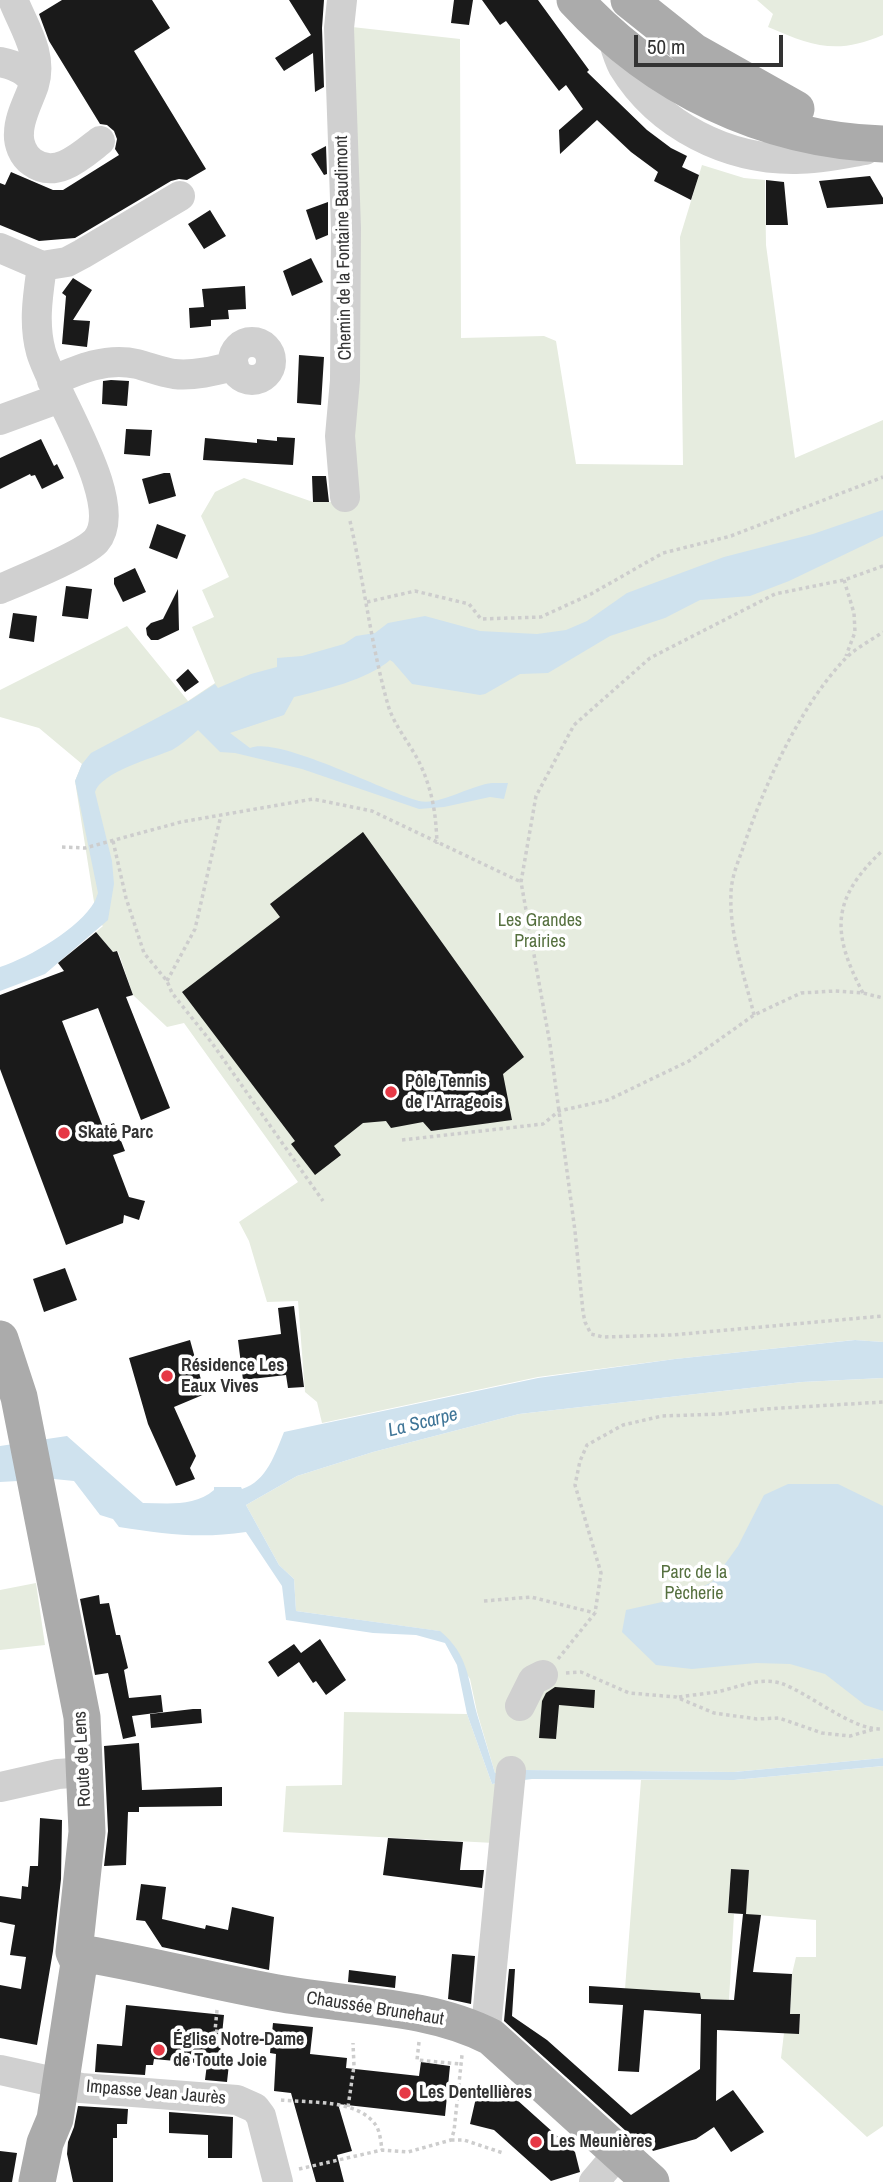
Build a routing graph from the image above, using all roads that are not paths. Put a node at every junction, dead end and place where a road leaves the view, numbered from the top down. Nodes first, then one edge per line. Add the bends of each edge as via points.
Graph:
1 (342, 0) edge
2 (575, 0) edge
3 (606, 0) edge
4 (629, 0) edge
5 (7, 6) edge
6 (0, 62) edge
7 (34, 85) junction
8 (796, 109) junction
9 (883, 124) edge
10 (100, 141) dead end
11 (883, 145) edge
12 (180, 197) dead end
13 (0, 248) edge
14 (41, 266) junction
15 (234, 366) dead end
16 (56, 389) junction
17 (0, 419) edge
18 (345, 496) road end
19 (0, 589) edge
20 (0, 1339) edge
21 (543, 1675) road end
22 (520, 1706) dead end
23 (86, 1773) junction
24 (510, 1777) dead end
25 (0, 1787) edge
26 (75, 1945) junction
27 (475, 2029) junction
28 (0, 2070) edge
29 (53, 2081) junction
30 (617, 2151) junction
31 (277, 2178) edge
32 (37, 2182) edge
33 (594, 2182) edge
34 (651, 2182) edge

1 - 18 street, Chemin de la Fontaine Baudimont via 346,290 340,436
2 - 11 main road via 663,75 728,111 809,135
3 - 8 main road via 649,38 706,75 748,95
4 - 8 main road via 692,51
5 - 7 street via 34,50 38,69
6 - 7 street via 23,70
7 - 10 street via 19,132 28,159 40,167 59,167
8 - 9 main road
12 - 14 street via 67,262
13 - 14 street
14 - 16 street via 36,324
15 - 16 street via 186,374 112,362 81,368
16 - 17 street
16 - 19 street via 100,486 104,524 88,548
20 - 23 main road, Route de Lens via 19,1397 76,1677
21 - 22 street via 533,1680
23 - 25 street via 58,1774
23 - 26 main road, Route de Lens via 87,1832
24 - 27 street via 487,2018
26 - 27 main road, Chaussée Brunehaut via 115,1951 128,1961 219,1983 416,2013
26 - 29 main road, Route de Lens via 79,1963
27 - 30 main road, Chaussée Brunehaut via 519,2061
28 - 29 street, Impasse Jean Jaurès
29 - 31 street, Impasse Jean Jaurès via 81,2088 237,2100 261,2116
29 - 32 main road, Route de Lens via 55,2119
30 - 33 street
30 - 34 main road, Chaussée Brunehaut

